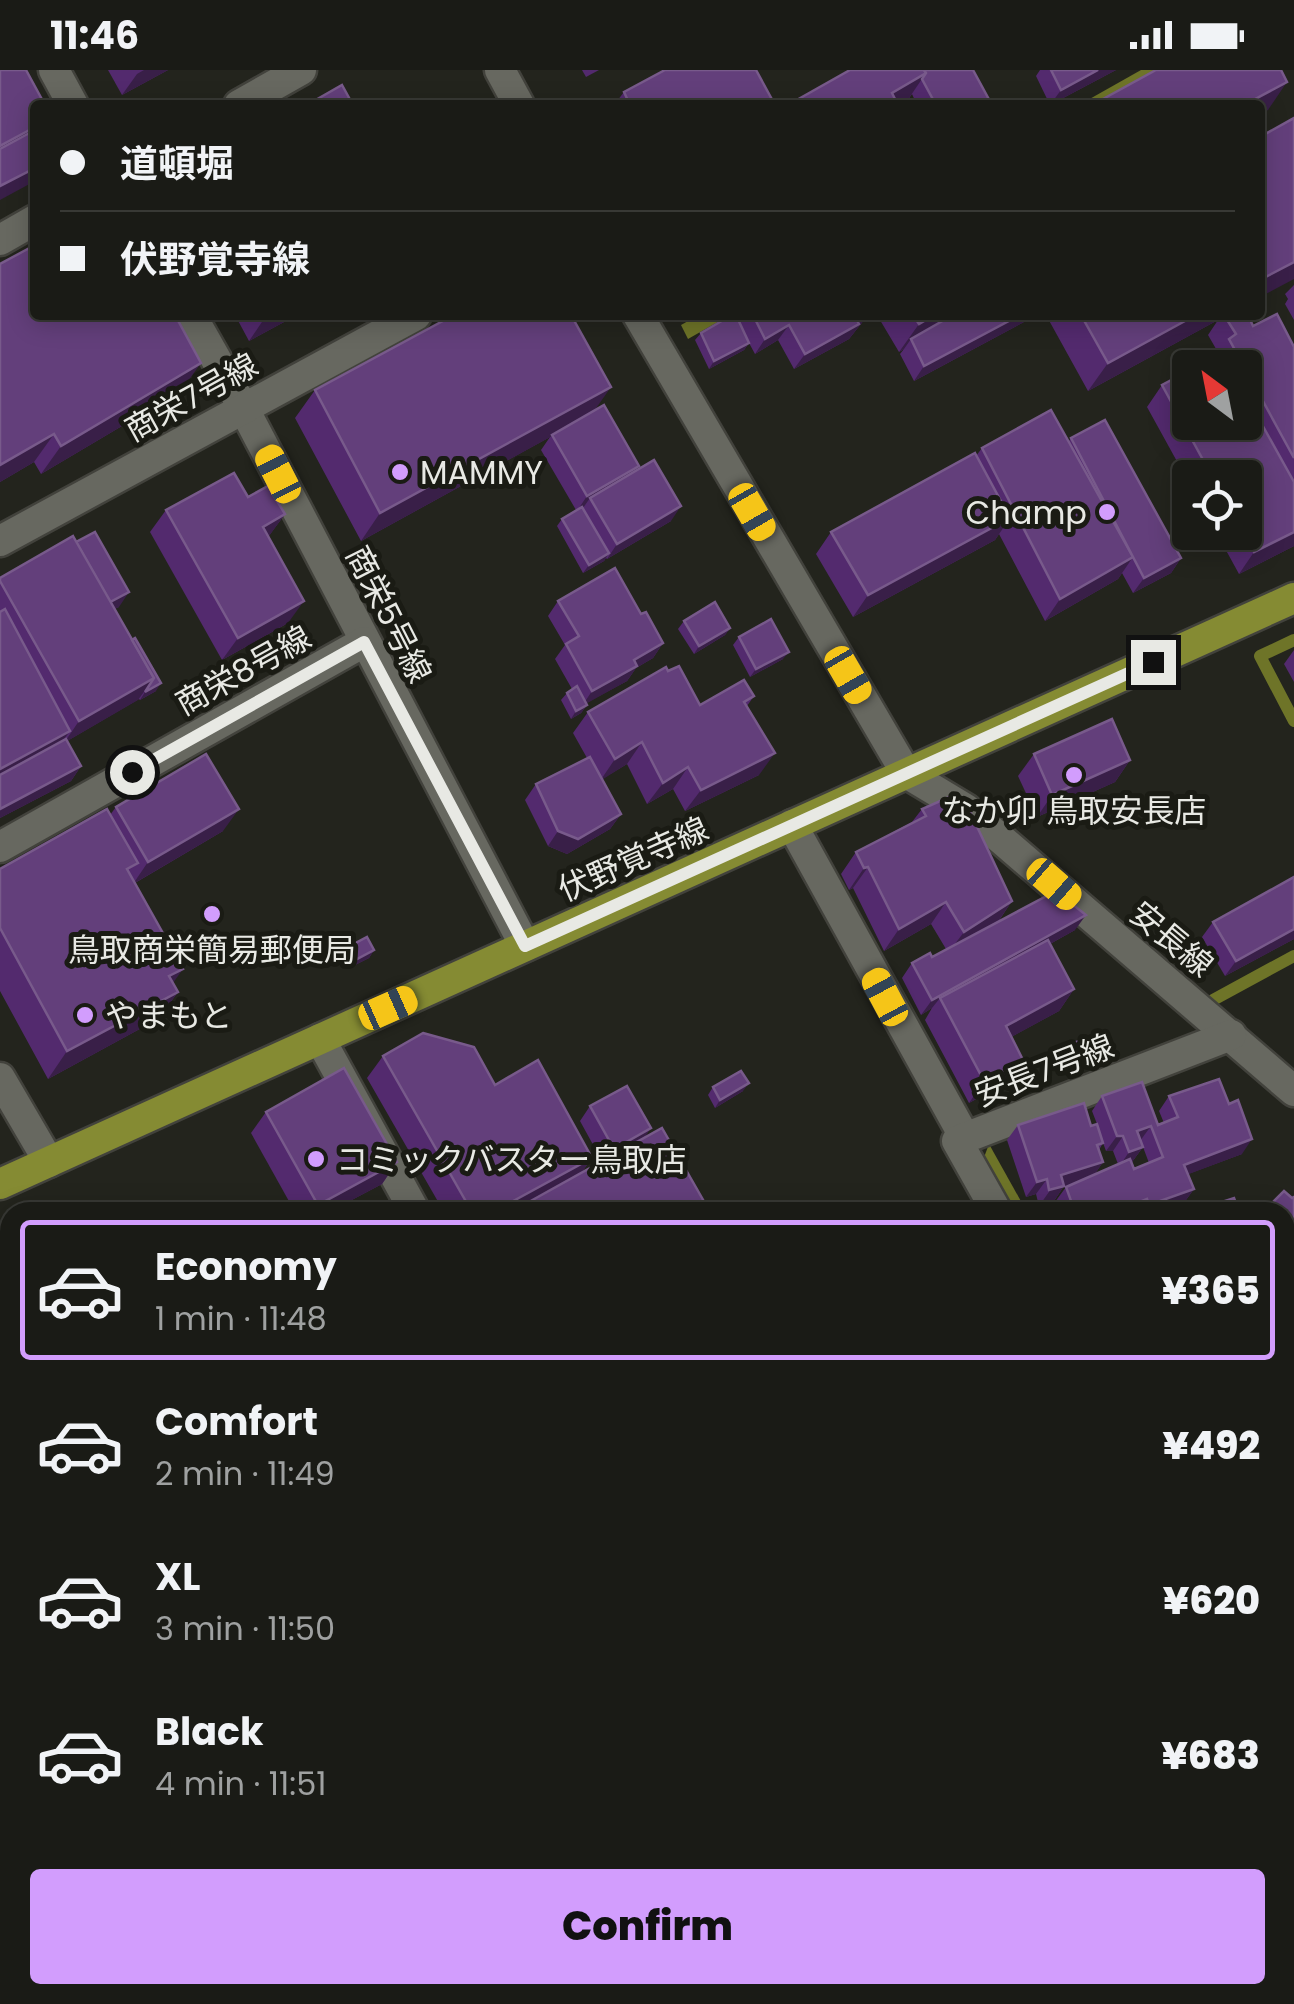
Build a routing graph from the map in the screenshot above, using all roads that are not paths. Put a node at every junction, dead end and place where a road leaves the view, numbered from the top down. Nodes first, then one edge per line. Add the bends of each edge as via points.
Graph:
1 (54, 70) edge
2 (301, 70) edge
3 (500, 70) edge
4 (71, 100) edge
5 (248, 100) edge
6 (516, 100) edge
7 (30, 223) edge
8 (0, 240) edge
9 (194, 320) edge
10 (407, 320) edge
11 (641, 320) edge
12 (243, 407) junction
13 (0, 541) edge
14 (1294, 598) edge
15 (364, 642) junction
16 (906, 773) junction
17 (792, 825) junction
18 (0, 846) edge
19 (525, 946) junction
20 (1232, 1036) junction
21 (320, 1039) junction
22 (0, 1078) edge
23 (1294, 1091) edge
24 (964, 1138) junction
25 (49, 1162) junction
26 (0, 1184) edge
27 (410, 1202) edge
28 (991, 1202) edge

1 - 4 street
2 - 5 street
3 - 6 street
7 - 8 street
9 - 12 street, 商栄5号線
10 - 12 street, 商栄7号線
11 - 16 street
12 - 13 street, 商栄7号線
12 - 15 street, 商栄5号線
14 - 16 main road, 伏野覚寺線
15 - 18 street, 商栄8号線
15 - 19 street, 商栄5号線
16 - 17 main road, 伏野覚寺線
16 - 20 street, 安長線 via 966,809
17 - 19 main road, 伏野覚寺線
17 - 24 street
19 - 21 main road, 伏野覚寺線
20 - 23 street, 安長線
20 - 24 street, 安長7号線
21 - 25 main road, 伏野覚寺線
21 - 27 street
22 - 25 street
24 - 28 street, 安長7号線 via 957,1142
25 - 26 main road, 伏野覚寺線

